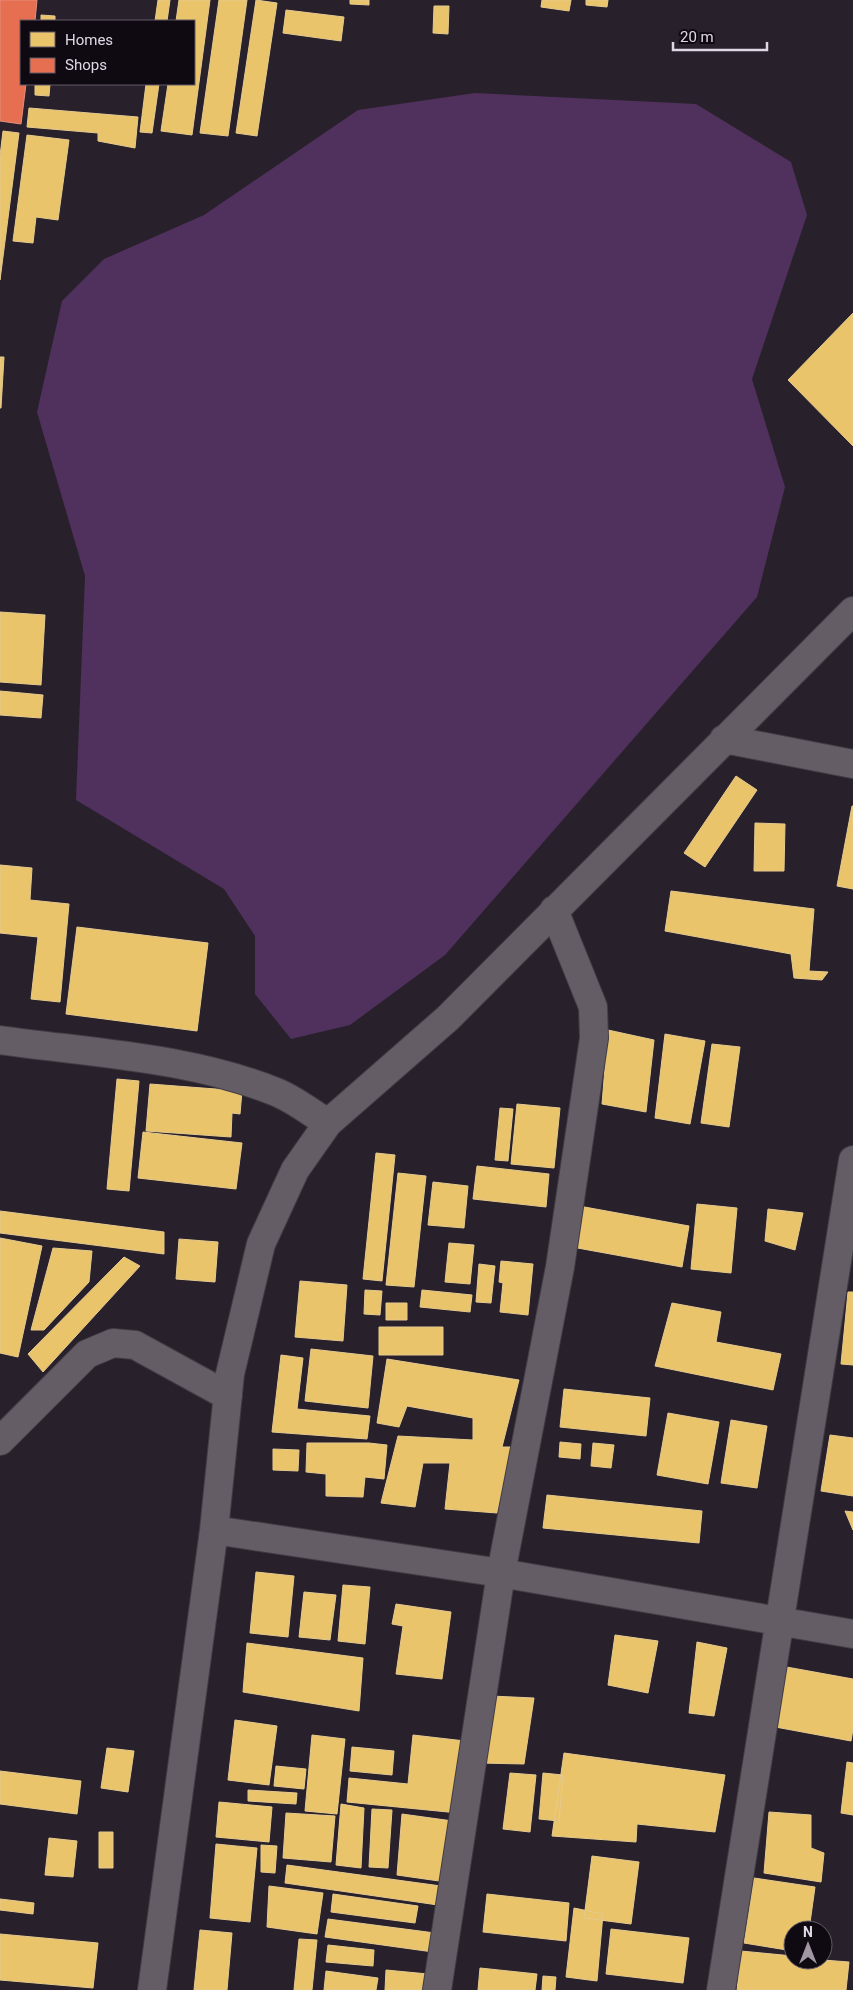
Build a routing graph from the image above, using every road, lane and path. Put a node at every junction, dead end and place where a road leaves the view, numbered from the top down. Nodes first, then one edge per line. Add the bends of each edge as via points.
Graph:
1 (853, 611) edge
2 (724, 739) junction
3 (853, 764) edge
4 (554, 910) junction
5 (0, 1040) edge
6 (328, 1123) junction
7 (853, 1160) edge
8 (228, 1396) junction
9 (0, 1440) edge
10 (214, 1530) junction
11 (501, 1573) junction
12 (779, 1622) junction
13 (853, 1634) edge
14 (152, 1990) edge
15 (437, 1990) edge
16 (721, 1990) edge

1 - 2 street
2 - 3 street
2 - 4 street
4 - 6 street via 448,1018
4 - 11 street via 593,1008 594,1038 560,1267
5 - 6 street via 210,1070 277,1093
6 - 8 street via 295,1170 261,1244 230,1374
7 - 12 street
8 - 9 street via 136,1345 113,1343 87,1354
8 - 10 street
10 - 11 street
10 - 14 street
11 - 12 street
11 - 15 street
12 - 13 street
12 - 16 street

